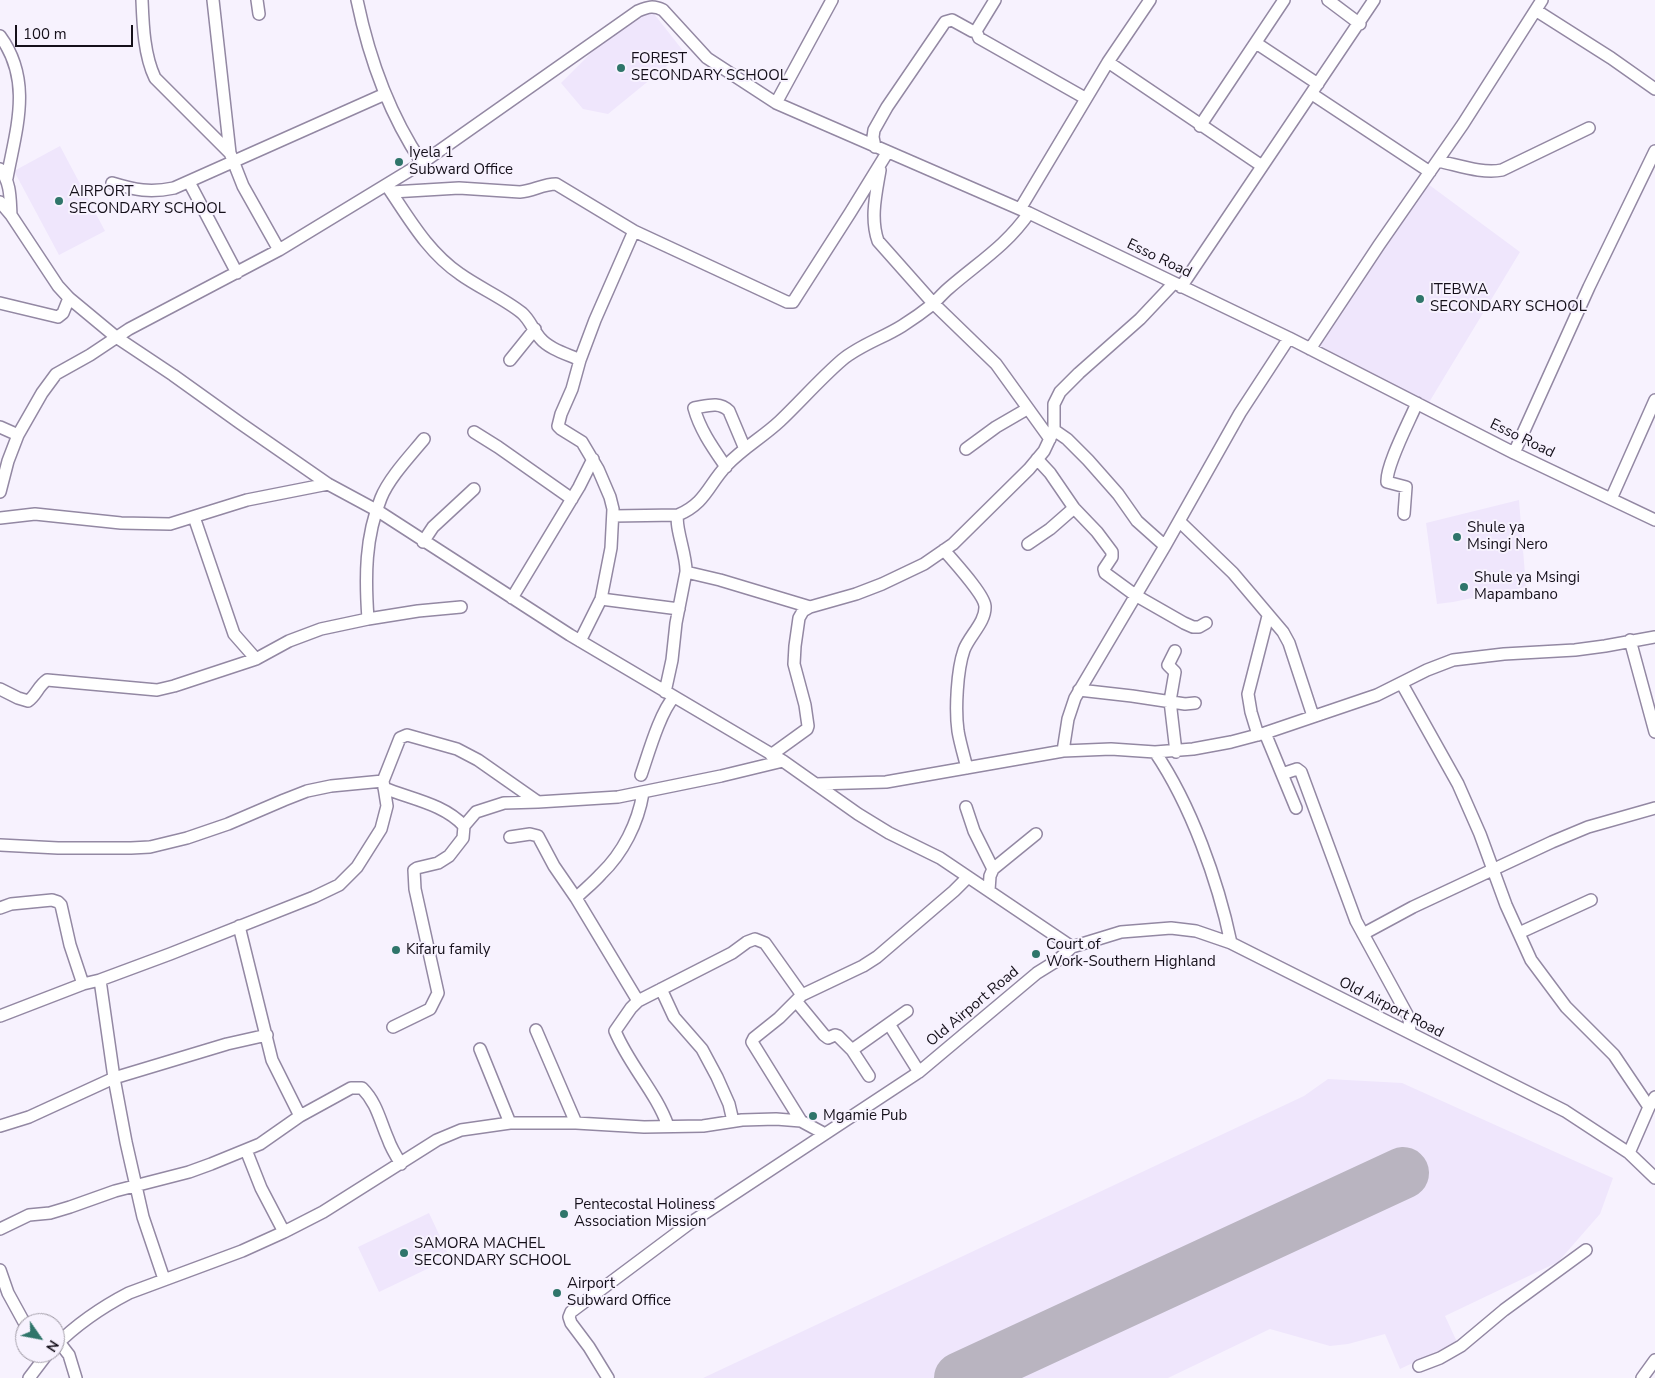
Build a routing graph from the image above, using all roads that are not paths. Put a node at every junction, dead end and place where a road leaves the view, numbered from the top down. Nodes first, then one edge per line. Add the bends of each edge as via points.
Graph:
1 (142, 0) edge
2 (213, 0) edge
3 (257, 0) edge
4 (357, 0) edge
5 (832, 0) edge
6 (995, 0) edge
7 (1150, 0) edge
8 (1284, 0) edge
9 (1328, 0) edge
10 (1374, 0) edge
11 (661, 5) edge
12 (1540, 5) edge
13 (259, 14) dead end
14 (1360, 24) junction
15 (976, 31) junction
16 (0, 36) edge
17 (1256, 43) junction
18 (1108, 62) junction
19 (1315, 89) junction
20 (1655, 89) edge
21 (385, 94) junction
22 (1085, 98) junction
23 (776, 103) junction
24 (1200, 126) junction
25 (1588, 128) dead end
26 (875, 147) junction
27 (1655, 151) edge
28 (231, 158) junction
29 (884, 158) junction
30 (1438, 161) junction
31 (422, 163) junction
32 (1262, 166) junction
33 (1430, 172) junction
34 (3, 174) edge
35 (189, 182) junction
36 (112, 183) dead end
37 (389, 188) junction
38 (0, 202) edge
39 (1024, 211) junction
40 (11, 215) junction
41 (634, 231) junction
42 (279, 250) junction
43 (237, 273) junction
44 (1178, 285) junction
45 (69, 298) junction
46 (0, 303) edge
47 (933, 303) junction
48 (535, 329) junction
49 (116, 337) junction
50 (1289, 338) junction
51 (1310, 349) junction
52 (510, 360) dead end
53 (580, 360) junction
54 (1655, 400) edge
55 (1417, 403) junction
56 (1027, 409) junction
57 (0, 427) edge
58 (474, 432) dead end
59 (1052, 434) junction
60 (18, 435) junction
61 (424, 439) dead end
62 (745, 449) junction
63 (966, 449) dead end
64 (1514, 452) junction
65 (593, 459) junction
66 (1037, 459) junction
67 (726, 466) junction
68 (328, 484) junction
69 (474, 489) dead end
70 (0, 492) edge
71 (572, 499) junction
72 (1611, 499) junction
73 (1074, 508) junction
74 (378, 511) junction
75 (1404, 514) dead end
76 (678, 515) junction
77 (613, 516) junction
78 (194, 517) junction
79 (0, 518) edge
80 (1655, 520) edge
81 (1180, 521) junction
82 (423, 542) junction
83 (1028, 544) dead end
84 (1165, 546) junction
85 (944, 550) junction
86 (686, 572) junction
87 (1135, 595) junction
88 (512, 598) junction
89 (601, 599) junction
90 (461, 607) dead end
91 (810, 607) junction
92 (679, 609) junction
93 (1268, 616) junction
94 (368, 619) junction
95 (1206, 623) dead end
96 (1655, 637) edge
97 (1630, 640) junction
98 (580, 641) junction
99 (1175, 651) dead end
100 (256, 660) junction
101 (1402, 684) junction
102 (0, 689) edge
103 (1079, 690) junction
104 (669, 695) junction
105 (1170, 701) junction
106 (1195, 703) dead end
107 (1313, 716) junction
108 (1655, 732) edge
109 (1261, 734) junction
110 (1063, 750) junction
111 (1156, 752) junction
112 (1176, 752) junction
113 (771, 754) junction
114 (783, 761) junction
115 (968, 768) junction
116 (1282, 774) junction
117 (641, 775) dead end
118 (383, 784) junction
119 (816, 784) junction
120 (643, 793) junction
121 (538, 802) junction
122 (966, 808) dead end
123 (1296, 808) dead end
124 (1655, 808) edge
125 (464, 826) junction
126 (1036, 834) dead end
127 (510, 837) dead end
128 (0, 845) edge
129 (993, 869) junction
130 (1492, 869) junction
131 (968, 877) junction
132 (989, 890) junction
133 (576, 898) junction
134 (1591, 900) dead end
135 (0, 908) edge
136 (240, 926) junction
137 (1519, 933) junction
138 (1363, 934) junction
139 (1231, 943) junction
140 (1072, 947) junction
141 (100, 980) junction
142 (83, 984) junction
143 (661, 989) junction
144 (799, 998) junction
145 (638, 1002) junction
146 (908, 1011) dead end
147 (0, 1016) edge
148 (889, 1024) junction
149 (393, 1026) dead end
150 (536, 1030) dead end
151 (1410, 1033) junction
152 (267, 1035) junction
153 (480, 1049) dead end
154 (852, 1050) junction
155 (919, 1072) junction
156 (869, 1076) dead end
157 (114, 1078) junction
158 (1652, 1102) edge
159 (300, 1116) junction
160 (733, 1121) junction
161 (801, 1121) junction
162 (510, 1123) junction
163 (576, 1123) junction
164 (0, 1126) edge
165 (668, 1126) junction
166 (825, 1134) junction
167 (246, 1150) junction
168 (1629, 1153) junction
169 (400, 1164) junction
170 (1655, 1178) edge
171 (137, 1186) junction
172 (0, 1229) edge
173 (284, 1232) junction
174 (1586, 1250) dead end
175 (0, 1270) edge
176 (164, 1278) junction
177 (3, 1287) edge
178 (18, 1313) edge
179 (65, 1336) edge
180 (65, 1351) edge
181 (1655, 1360) edge
182 (38, 1363) edge
183 (1419, 1366) dead end
184 (29, 1378) edge
185 (76, 1378) edge
186 (608, 1378) edge
187 (1642, 1378) edge

1 - 28 street via 149,60 155,78
2 - 28 street
3 - 13 street
4 - 21 street
5 - 23 street
6 - 15 street
7 - 18 street
8 - 17 street
9 - 14 street
10 - 14 street
11 - 23 street, Esso Road via 707,58
11 - 31 street via 638,11
12 - 20 street
12 - 30 street
14 - 19 street
15 - 22 street via 979,38
15 - 26 street via 952,20 945,22 874,130
16 - 34 street via 19,77 19,113
17 - 19 street
17 - 24 street
18 - 22 street
18 - 24 street
19 - 32 street
19 - 33 street
21 - 28 street
21 - 31 street via 408,143
22 - 39 street
23 - 26 street, Esso Road
24 - 32 street
25 - 30 street via 1495,172
26 - 29 street, Esso Road
27 - 64 street
28 - 35 street
28 - 42 street
29 - 39 street, Esso Road
29 - 41 street via 793,302
29 - 47 street via 873,215 874,230 878,241
30 - 33 street
31 - 37 street
32 - 44 street
33 - 51 street
34 - 40 street via 10,191
35 - 36 street via 158,192
35 - 43 street
37 - 41 street via 520,192 556,184
37 - 42 street
37 - 48 street via 430,248 461,275 522,313
38 - 40 street
39 - 44 street, Esso Road
39 - 47 street via 1014,233
40 - 45 street
41 - 53 street
42 - 43 street
43 - 49 street
44 - 50 street, Esso Road
44 - 59 street via 1060,392 1054,404
45 - 46 street via 58,317
45 - 49 street
47 - 56 street via 996,364
47 - 62 street via 896,330 844,359 776,425
48 - 52 street
48 - 53 street via 540,338
49 - 60 street via 56,374
49 - 68 street
50 - 51 street, Esso Road
50 - 81 street via 1240,413
51 - 55 street, Esso Road
53 - 65 street via 558,426 582,442
54 - 72 street
55 - 64 street, Esso Road
55 - 75 street via 1387,477 1387,482 1406,487
56 - 59 street
56 - 63 street
57 - 60 street
58 - 71 street
59 - 66 street
59 - 84 street via 1067,439 1118,494 1137,521
60 - 70 street
61 - 74 street via 388,487
62 - 67 street
62 - 67 street via 725,407 716,404 694,408 706,437
64 - 72 street, Esso Road
65 - 71 street
65 - 77 street via 610,497
66 - 73 street
66 - 85 street
67 - 76 street via 695,506
68 - 74 street
68 - 78 street via 247,500
69 - 82 street via 433,528
71 - 88 street
72 - 80 street, Esso Road
73 - 83 street
73 - 87 street via 1112,552 1104,568 1105,573
74 - 82 street
74 - 94 street via 368,540
76 - 77 street
76 - 86 street via 676,520
77 - 89 street via 611,548
78 - 79 street via 156,525 35,514
78 - 100 street via 234,634
81 - 84 street
81 - 93 street via 1232,573
82 - 88 street
84 - 87 street
85 - 91 street via 924,564 882,584
85 - 115 street via 981,595 985,606 960,664 957,722
86 - 91 street
86 - 92 street
87 - 95 street via 1193,627
87 - 103 street
88 - 98 street
89 - 92 street
89 - 98 street
90 - 94 street
91 - 113 street via 799,618 794,664 808,726
92 - 104 street
93 - 107 street via 1284,632 1289,643
93 - 109 street via 1248,694 1251,712
94 - 100 street via 300,636
96 - 97 street
97 - 101 street via 1575,650 1453,660
97 - 108 street
98 - 104 street
99 - 105 street via 1168,664 1175,672
100 - 102 street via 157,690 47,680 28,701
101 - 107 street
101 - 130 street via 1458,784
103 - 105 street
103 - 110 street via 1068,719
104 - 113 street
104 - 117 street
105 - 106 street
105 - 112 street
107 - 109 street
109 - 112 street
109 - 116 street
110 - 111 street
110 - 115 street
111 - 112 street
111 - 139 street via 1187,812 1216,883
113 - 114 street
114 - 119 street
114 - 120 street
115 - 119 street via 886,782
116 - 123 street
116 - 138 street via 1296,769 1301,772
118 - 121 street via 400,738 407,735 457,749
118 - 125 street via 439,808 456,817
118 - 128 street via 342,785 308,792 228,824 150,847
118 - 136 street via 387,806 381,829 357,867 339,885
119 - 131 street via 889,833 940,858
120 - 121 street via 618,798
120 - 133 street via 634,826 624,844 603,873
121 - 125 street via 504,803 485,808 476,812
122 - 129 street
124 - 130 street via 1588,827
125 - 149 street via 463,838 449,856 414,870 414,889 438,993 430,1009
126 - 129 street
127 - 133 street via 538,836
129 - 132 street
130 - 137 street
130 - 138 street
131 - 132 street
131 - 144 street via 877,957
132 - 140 street
133 - 145 street
134 - 137 street
135 - 142 street via 52,900 58,902
136 - 141 street
136 - 152 street
137 - 158 street via 1531,960 1554,993 1614,1055
138 - 151 street via 1409,1018
139 - 140 street, Old Airport Road via 1196,930 1154,928 1122,932
139 - 151 street, Old Airport Road
140 - 155 street, Old Airport Road
141 - 142 street
141 - 157 street
142 - 147 street
143 - 144 street via 755,939 765,943
143 - 145 street
143 - 160 street via 674,1017 706,1056 729,1104
144 - 154 street via 824,1035 828,1038 838,1036
144 - 161 street via 752,1042
145 - 165 street via 630,1008 615,1031
146 - 148 street
148 - 154 street
148 - 155 street
150 - 163 street
151 - 168 street, Old Airport Road via 1565,1111
152 - 157 street
152 - 159 street via 272,1060
153 - 162 street
154 - 156 street
155 - 166 street, Old Airport Road
157 - 164 street
157 - 171 street
158 - 168 street
159 - 167 street
159 - 169 street via 352,1088 362,1088 378,1111
160 - 161 street
160 - 165 street via 703,1126
161 - 166 street
162 - 163 street
162 - 169 street via 461,1130 437,1140
163 - 165 street
166 - 186 street, Old Airport Road via 690,1223 571,1312 571,1323
167 - 171 street via 189,1172
167 - 173 street
168 - 170 street, Old Airport Road
169 - 173 street
171 - 172 street via 70,1207 29,1215
171 - 176 street via 143,1217
173 - 176 street via 242,1251
174 - 183 street via 1460,1346
175 - 177 street
176 - 179 street via 113,1302
177 - 178 street
180 - 185 street
181 - 187 street
182 - 184 street

